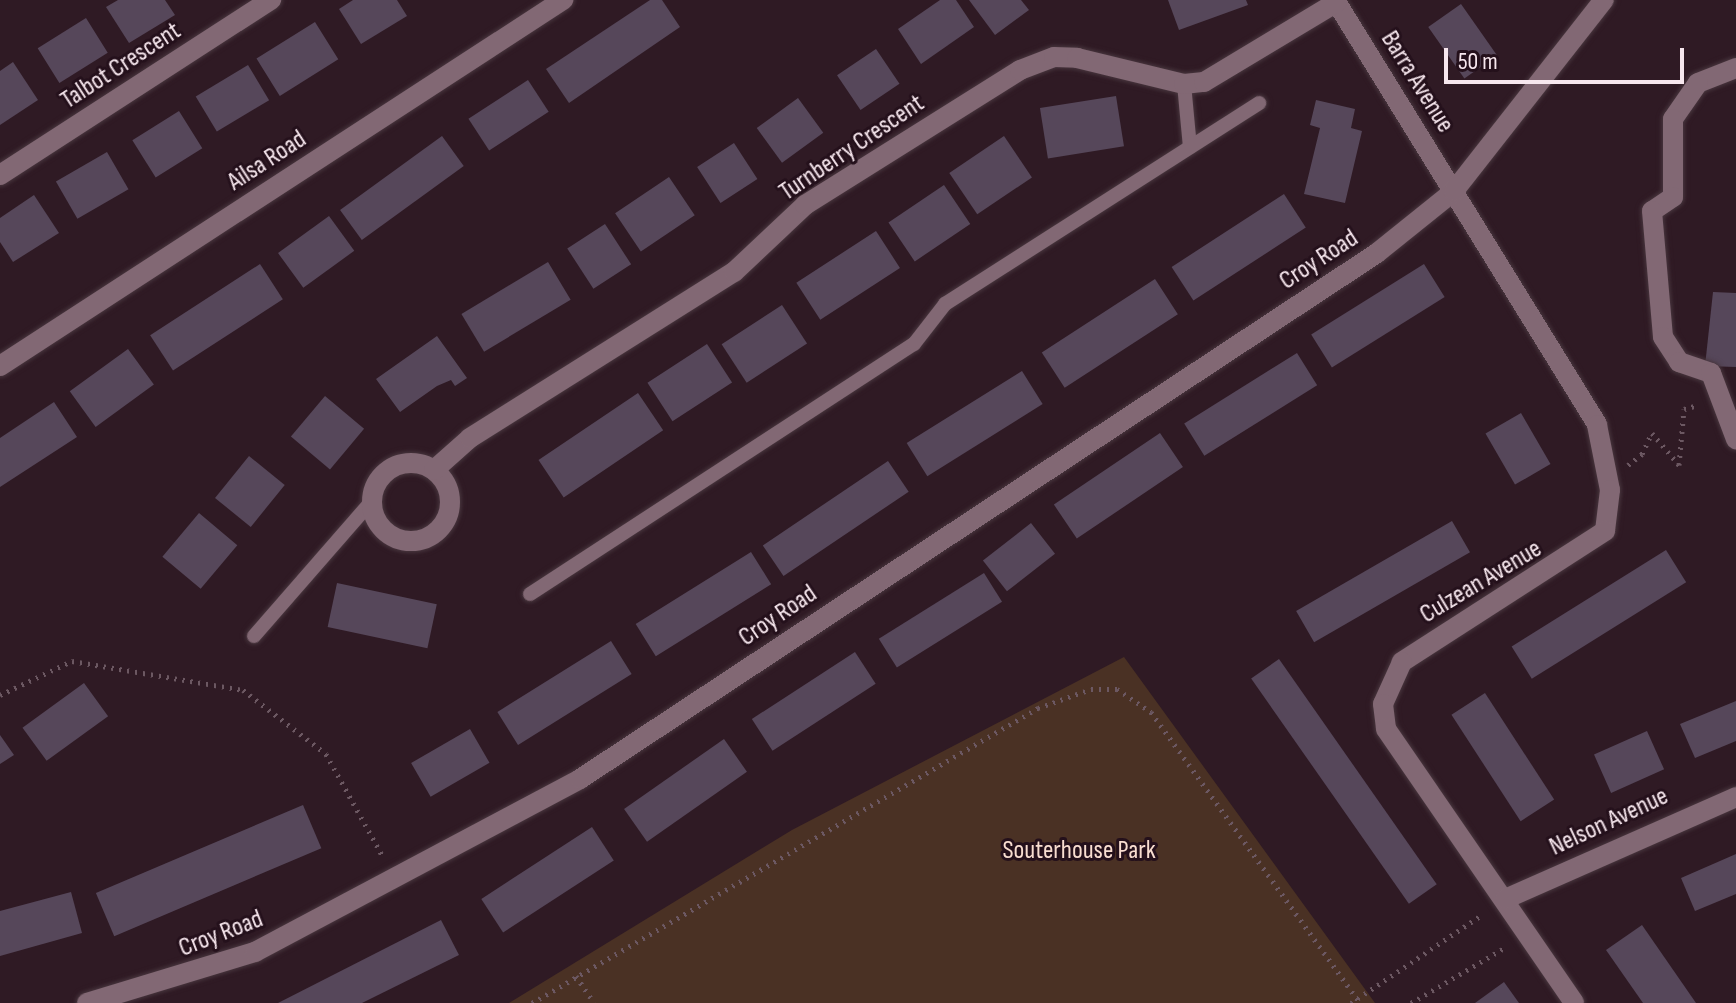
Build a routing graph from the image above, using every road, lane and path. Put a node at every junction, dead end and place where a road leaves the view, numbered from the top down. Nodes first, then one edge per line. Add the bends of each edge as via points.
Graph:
1 (271, 0) edge
2 (563, 0) edge
3 (1604, 0) edge
4 (1336, 1) edge
5 (1736, 68) edge
6 (1184, 84) junction
7 (1259, 103) dead end
8 (1190, 147) junction
9 (0, 175) edge
10 (1454, 191) junction
11 (0, 366) edge
12 (1721, 398) junction
13 (1736, 439) edge
14 (434, 470) junction
15 (1608, 479) junction
16 (371, 502) junction
17 (530, 594) dead end
18 (254, 636) dead end
19 (0, 695) edge
20 (1736, 797) edge
21 (396, 880) junction
22 (1505, 899) junction
23 (1524, 936) junction
24 (576, 976) junction
25 (1356, 1002) edge
26 (87, 1003) edge
27 (532, 1003) edge
28 (594, 1003) edge
29 (1411, 1003) edge
30 (1574, 1003) edge

1 - 9 street, Talbot Crescent
2 - 11 street, Ailsa Road
3 - 10 street, Croy Road
4 - 6 street via 1234,68
4 - 10 street, Barra Avenue
5 - 12 street via 1698,83 1673,119 1673,197 1652,211 1663,337 1679,362 1711,373
6 - 8 lane
6 - 14 street, Turnberry Crescent via 1077,58 1054,57 1020,70 805,205 734,272 470,438
7 - 8 lane
8 - 17 lane via 945,304 914,344
10 - 15 street, Culzean Avenue via 1597,425
10 - 21 street, Croy Road via 1377,253 580,779
12 - 13 street
12 - 15 path via 1684,409 1679,465 1652,433 1642,454
14 - 16 street via 414,463 393,466 377,481
14 - 16 street via 447,487 450,508 433,535 413,541 392,537 377,522
15 - 22 street, Culzean Avenue via 1605,531 1402,662 1383,704 1386,729
16 - 18 lane
19 - 21 path via 72,661 243,690 326,754
20 - 22 street, Nelson Avenue
21 - 26 street, Croy Road via 255,952
22 - 23 street, Culzean Avenue
22 - 25 path
23 - 29 path
23 - 30 street, Culzean Avenue
24 - 25 path via 1038,708 1091,689 1117,689 1151,712
24 - 27 path
24 - 28 path

